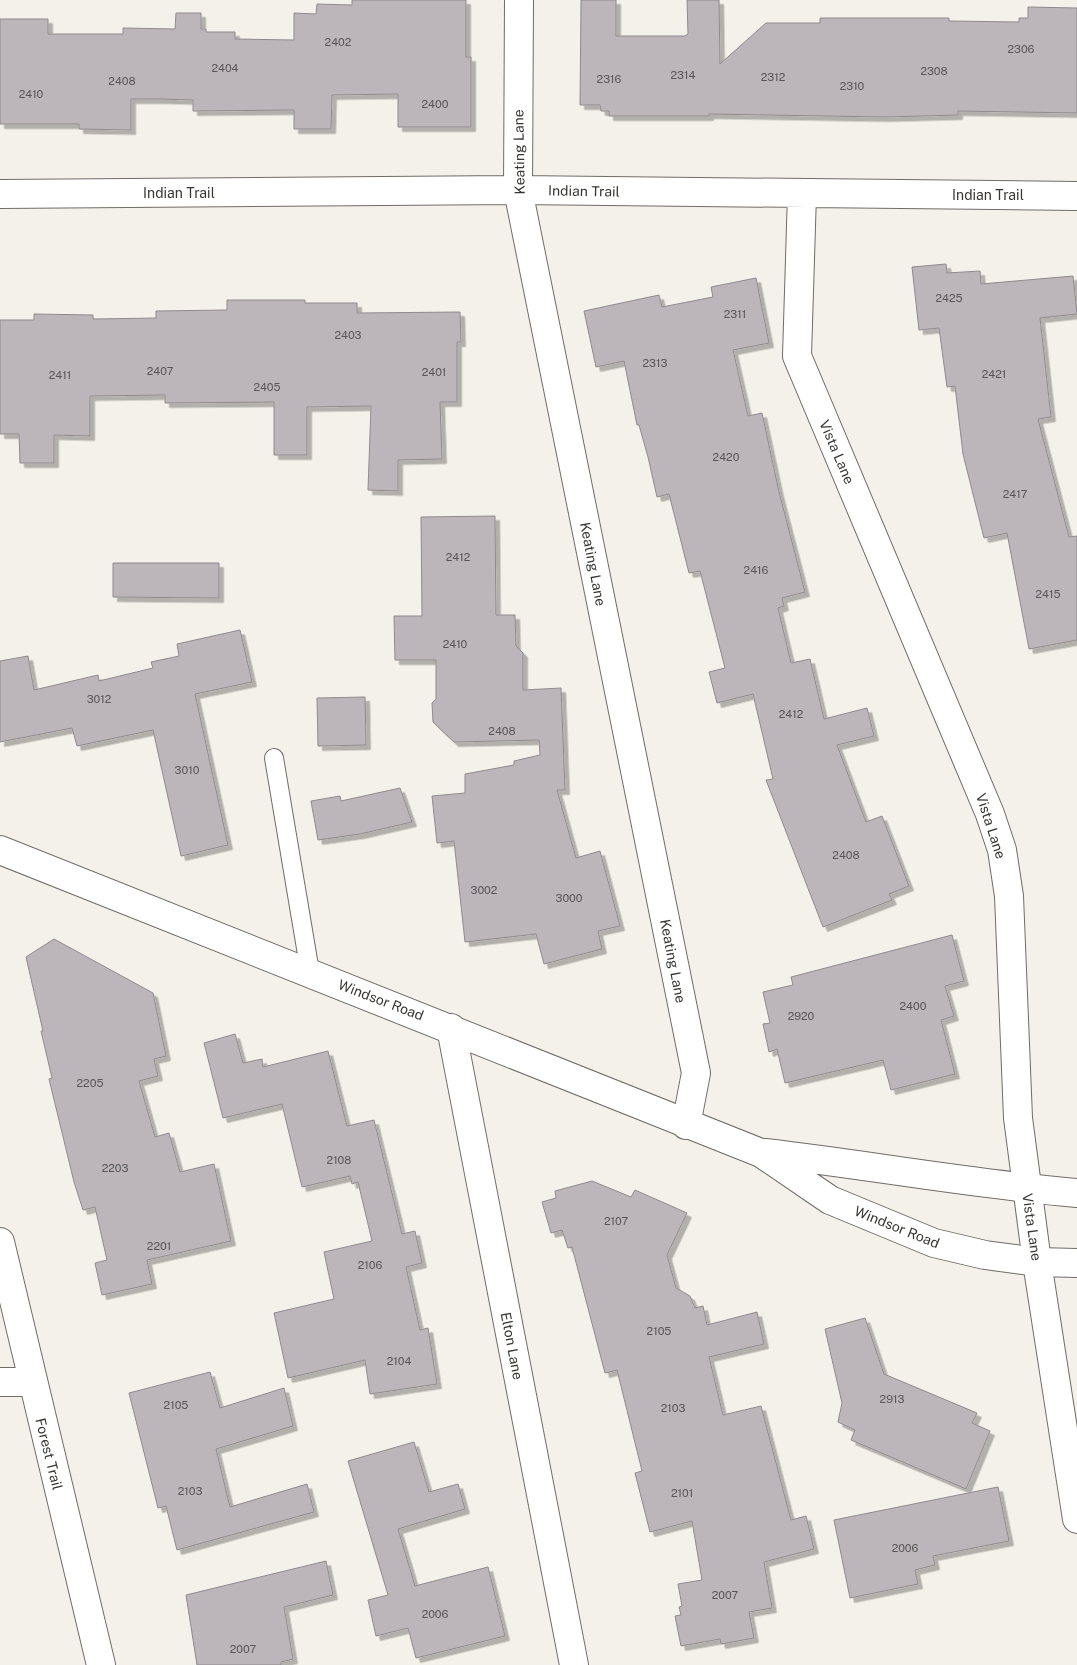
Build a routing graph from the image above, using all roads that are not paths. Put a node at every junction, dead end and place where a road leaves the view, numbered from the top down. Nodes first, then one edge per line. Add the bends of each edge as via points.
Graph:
1 (519, 0) edge
2 (518, 190) junction
3 (0, 194) edge
4 (802, 194) junction
5 (1077, 196) edge
6 (274, 758) dead end
7 (0, 850) edge
8 (310, 972) junction
9 (451, 1028) junction
10 (686, 1125) junction
11 (761, 1153) junction
12 (1027, 1189) junction
13 (1077, 1192) edge
14 (0, 1242) edge
15 (1037, 1262) junction
16 (1077, 1263) edge
17 (0, 1382) edge
18 (32, 1382) junction
19 (1077, 1519) edge
20 (101, 1665) edge
21 (574, 1665) edge

1 - 2 street, Keating Lane
2 - 3 street, Indian Trail
2 - 4 street, Indian Trail
2 - 10 street, Keating Lane via 696,1073
4 - 5 street, Indian Trail
4 - 12 street, Vista Lane via 796,356 990,814 1002,850 1009,896 1018,1118
6 - 8 lane
7 - 8 street, Windsor Road
8 - 9 street, Windsor Road
9 - 10 street, Windsor Road
9 - 21 street, Elton Lane
10 - 11 street, Windsor Road
11 - 12 street, Windsor Road
11 - 15 street, Windsor Road via 830,1200 934,1243 985,1255
12 - 13 street, Windsor Road
12 - 15 street, Vista Lane
14 - 18 street, Forest Trail
15 - 16 street, Windsor Road
15 - 19 street, Vista Lane
17 - 18 street
18 - 20 street, Forest Trail

